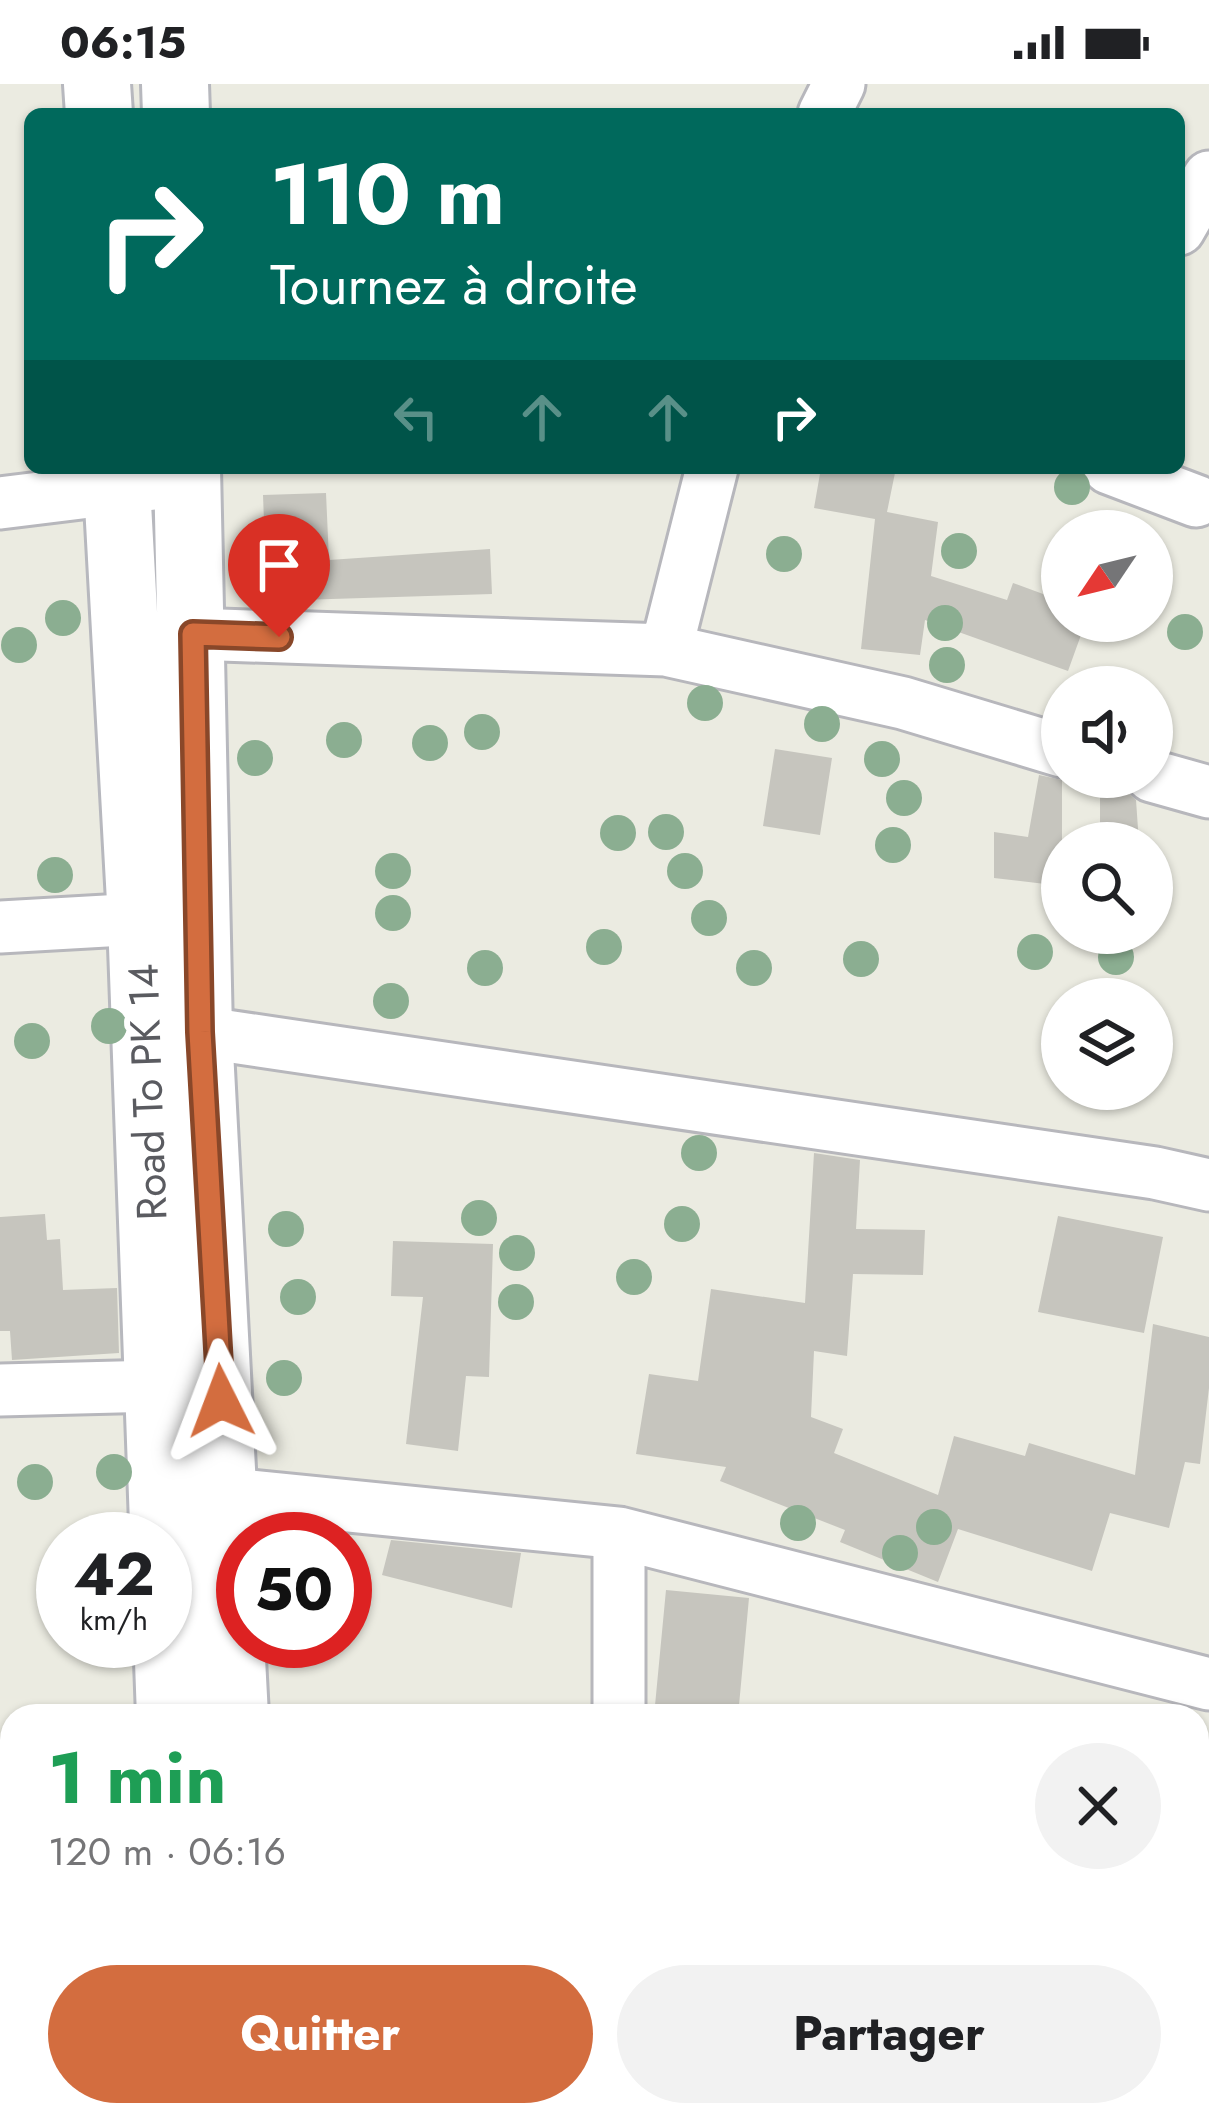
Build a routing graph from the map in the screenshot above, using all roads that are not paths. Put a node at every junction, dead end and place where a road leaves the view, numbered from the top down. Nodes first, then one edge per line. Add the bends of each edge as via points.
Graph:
1 (1209, 177) edge
2 (1185, 219) edge
3 (710, 474) edge
4 (1125, 474) edge
5 (187, 475) edge
6 (117, 477) edge
7 (1196, 501) dead end
8 (0, 503) edge
9 (193, 634) junction
10 (666, 650) junction
11 (1041, 745) edge
12 (1173, 782) edge
13 (1209, 792) edge
14 (141, 919) junction
15 (0, 927) edge
16 (200, 1032) junction
17 (1209, 1184) edge
18 (157, 1386) junction
19 (0, 1390) edge
20 (195, 1490) junction
21 (620, 1533) junction
22 (1209, 1684) edge
23 (171, 1704) edge
24 (233, 1704) edge
25 (619, 1704) edge

1 - 2 street
3 - 10 street
4 - 7 street
5 - 6 street
5 - 9 main road, Road To PK 14
6 - 8 street
6 - 14 main road, Road To PK 14
9 - 10 street
9 - 16 main road, Road To PK 14
10 - 11 street via 903,703
12 - 13 street
14 - 15 street
14 - 18 main road, Road To PK 14
16 - 17 street
16 - 20 main road, Road To PK 14
18 - 19 street
18 - 20 main road, Road To PK 14
20 - 21 street
20 - 23 main road, Road To PK 14
20 - 24 main road, Road To PK 14
21 - 22 street
21 - 25 street

